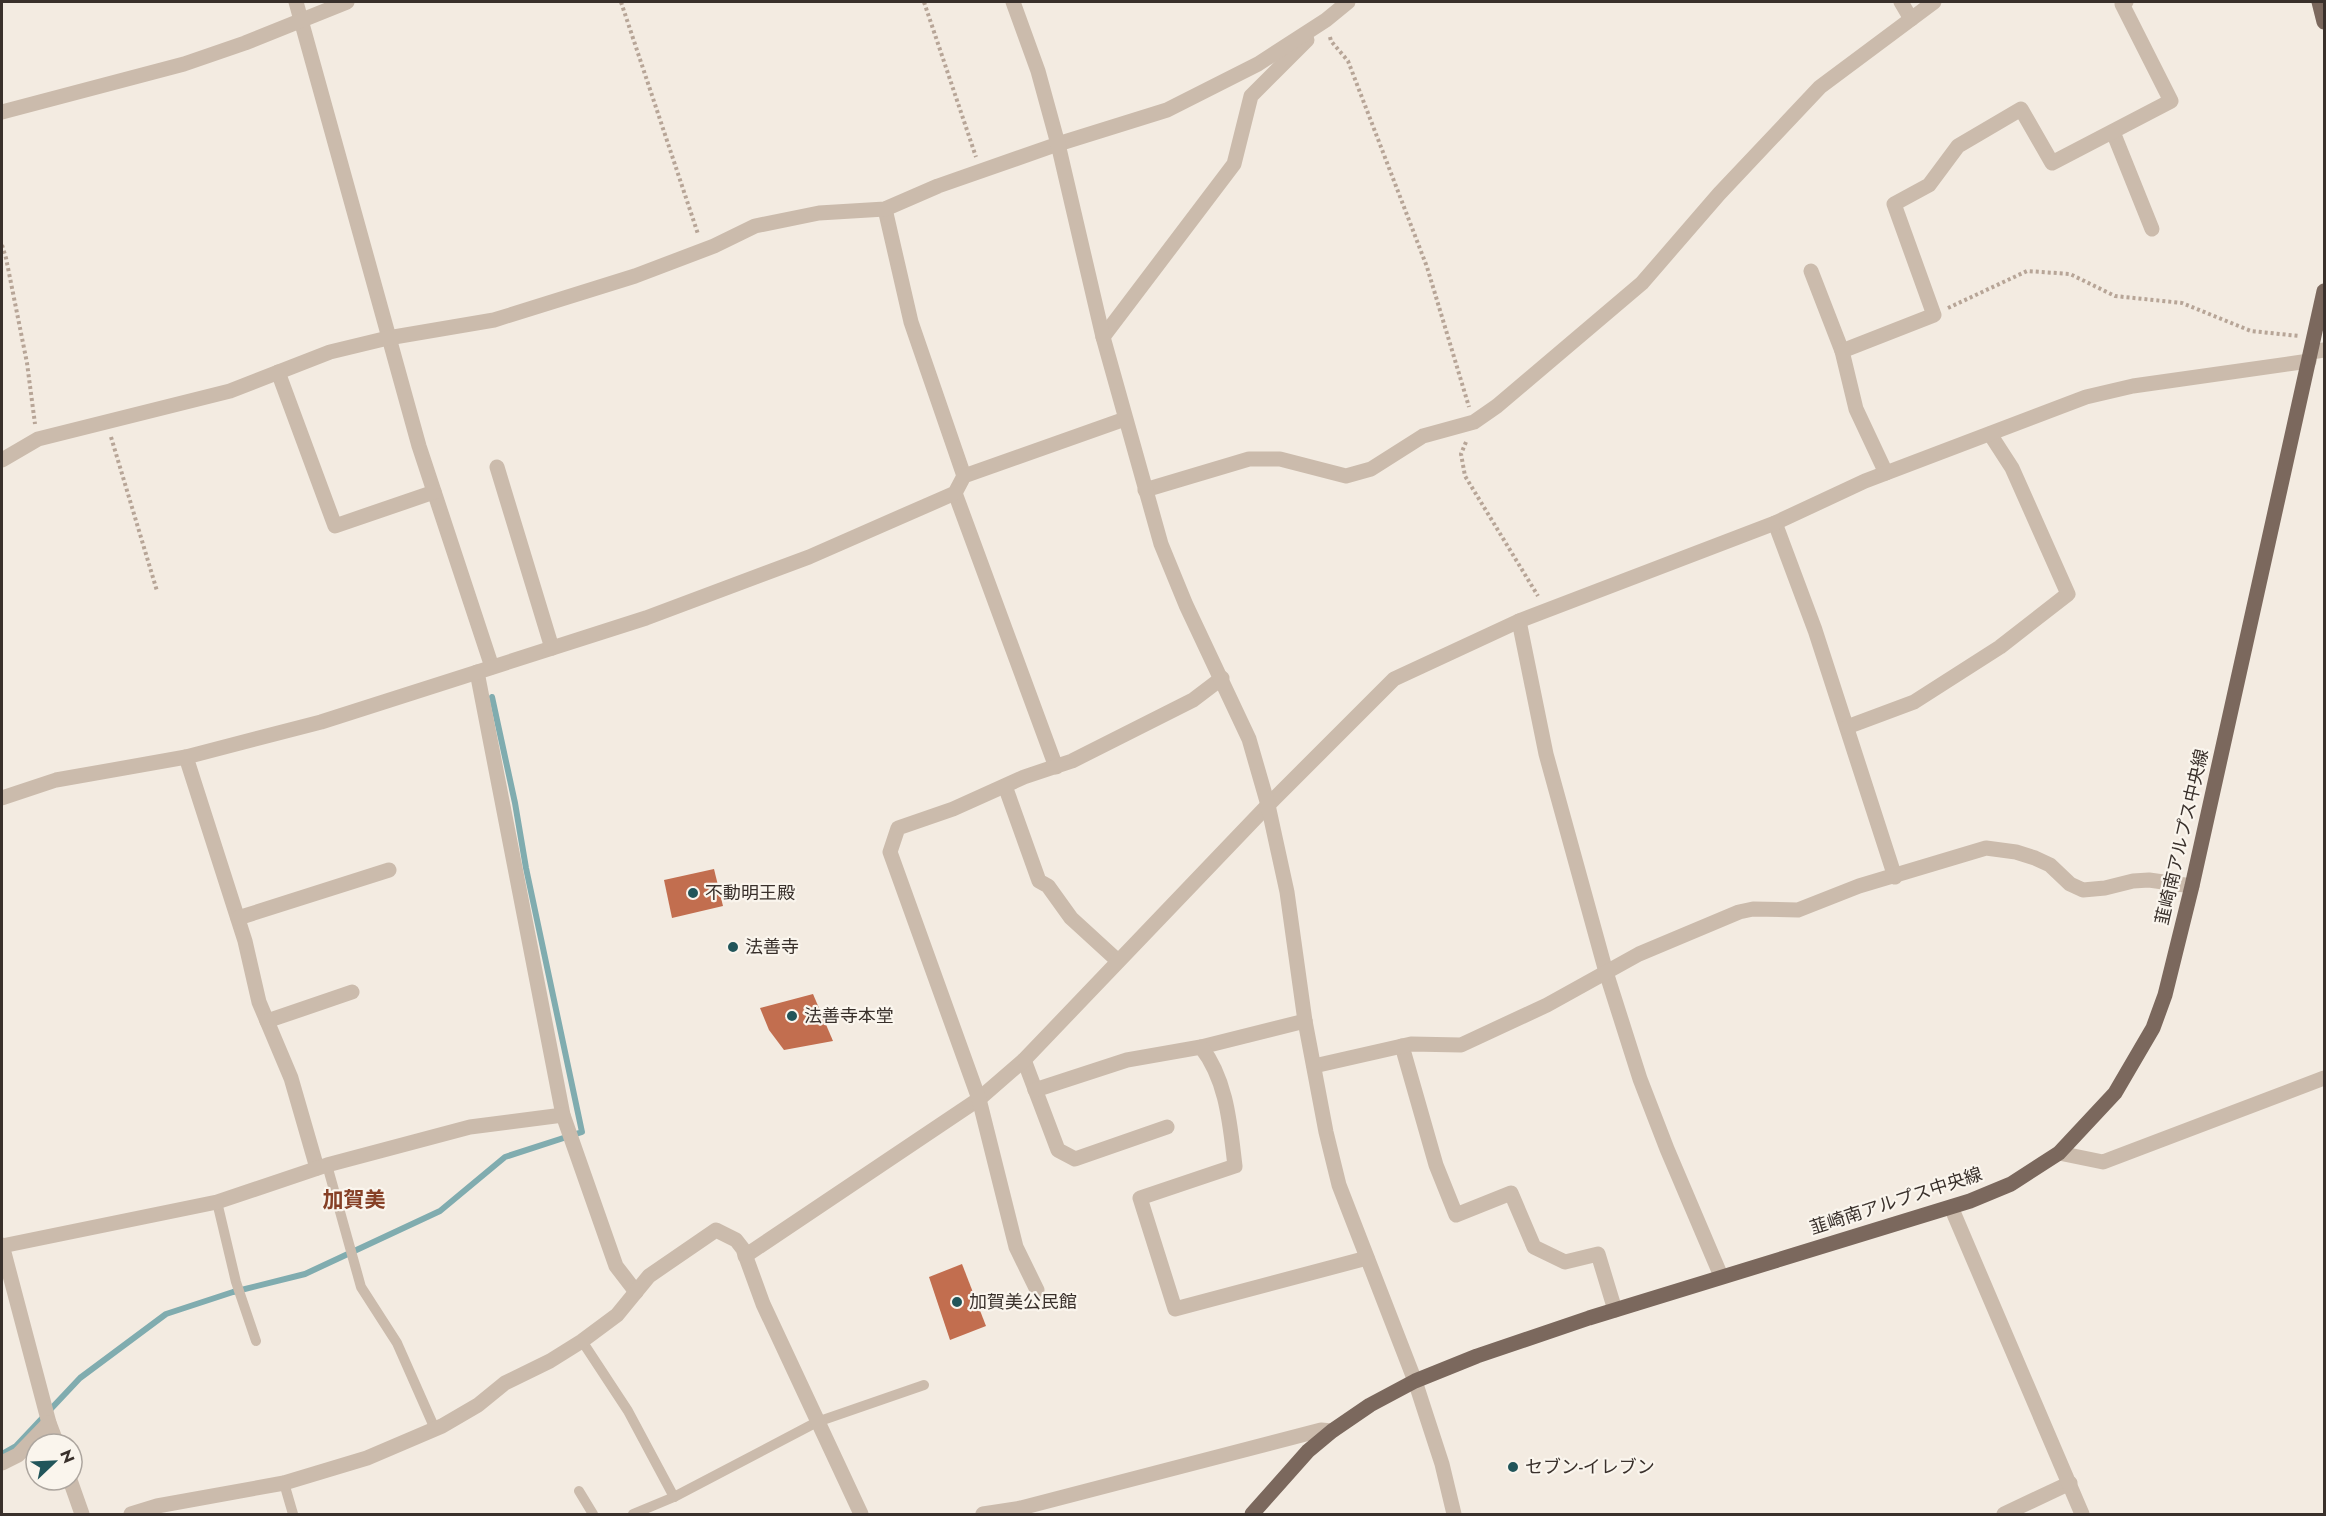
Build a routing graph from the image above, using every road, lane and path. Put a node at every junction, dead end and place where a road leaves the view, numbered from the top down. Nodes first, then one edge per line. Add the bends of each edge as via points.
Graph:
1 (296, 2) edge
2 (347, 2) edge
3 (621, 2) edge
4 (924, 2) edge
5 (1013, 2) edge
6 (1348, 2) edge
7 (1901, 2) edge
8 (1934, 2) edge
9 (2126, 2) edge
10 (2319, 2) edge
11 (1911, 19) junction
12 (301, 20) junction
13 (1326, 20) junction
14 (2325, 22) edge
15 (2, 112) edge
16 (2113, 132) junction
17 (1058, 144) junction
18 (981, 171) junction
19 (885, 209) junction
20 (2152, 229) dead end
21 (2, 245) edge
22 (703, 250) junction
23 (1811, 271) dead end
24 (2325, 291) edge
25 (1934, 315) junction
26 (1103, 337) junction
27 (388, 338) junction
28 (2315, 350) edge
29 (1842, 351) junction
30 (278, 372) junction
31 (1125, 419) junction
32 (107, 422) junction
33 (1474, 422) junction
34 (1990, 434) junction
35 (38, 439) junction
36 (2, 460) edge
37 (497, 467) dead end
38 (1886, 473) junction
39 (964, 476) junction
40 (1145, 490) junction
41 (434, 492) junction
42 (955, 493) junction
43 (1775, 523) junction
44 (157, 591) dead end
45 (1547, 609) junction
46 (1519, 621) junction
47 (552, 648) junction
48 (484, 670) junction
49 (1222, 678) junction
50 (1847, 727) junction
51 (186, 757) junction
52 (1056, 767) junction
53 (1005, 786) junction
54 (2, 798) edge
55 (1268, 805) junction
56 (389, 870) dead end
57 (1895, 877) junction
58 (2192, 886) junction
59 (238, 918) junction
60 (1118, 961) junction
61 (1606, 972) junction
62 (352, 992) dead end
63 (1305, 1021) junction
64 (267, 1022) junction
65 (1402, 1046) junction
66 (1201, 1047) junction
67 (1024, 1060) junction
68 (1314, 1066) junction
69 (2325, 1078) edge
70 (1035, 1090) junction
71 (979, 1099) junction
72 (565, 1120) junction
73 (1167, 1127) dead end
74 (2059, 1153) junction
75 (322, 1167) junction
76 (217, 1202) junction
77 (1951, 1207) junction
78 (2, 1245) edge
79 (745, 1256) junction
80 (1367, 1258) junction
81 (1722, 1276) junction
82 (1037, 1290) dead end
83 (636, 1292) junction
84 (1615, 1310) junction
85 (256, 1341) dead end
86 (582, 1341) junction
87 (1415, 1381) junction
88 (924, 1384) dead end
89 (47, 1414) junction
90 (818, 1422) junction
91 (435, 1429) junction
92 (1332, 1431) junction
93 (53, 1432) edge
94 (2, 1463) edge
95 (284, 1483) junction
96 (2070, 1483) junction
97 (579, 1491) dead end
98 (74, 1492) edge
99 (674, 1497) junction
100 (82, 1515) edge
101 (131, 1515) edge
102 (293, 1515) edge
103 (593, 1515) edge
104 (633, 1515) edge
105 (861, 1515) edge
106 (983, 1515) edge
107 (1252, 1515) edge
108 (1454, 1515) edge
109 (2004, 1515) edge
110 (2082, 1515) edge

1 - 12 street
2 - 12 street
3 - 22 path
4 - 18 path
5 - 17 street via 1038,70
6 - 13 street
7 - 11 street
8 - 11 street
9 - 16 street via 2122,4 2172,102
10 - 14 main road
11 - 33 street via 1820,87 1642,283
12 - 15 street via 184,64
12 - 27 street
13 - 17 street via 1258,64 1167,110
13 - 26 street via 1251,96 1234,164
13 - 33 path via 1330,41 1348,61 1427,267
16 - 20 street
16 - 25 street via 2052,163 2021,109 1958,146 1929,185 1894,204
17 - 18 street
17 - 26 street
18 - 19 street
19 - 22 street via 819,213 755,226
19 - 39 street via 911,322
21 - 35 path via 27,363
22 - 27 street via 635,276 494,320
23 - 29 street
24 - 28 main road, 韮崎南アルプス中央線
25 - 28 path via 2027,272 2070,274 2115,296 2182,303 2251,331
25 - 29 street
26 - 31 street
27 - 30 street via 330,352
27 - 41 street
28 - 34 street via 2108,391
28 - 58 main road, 韮崎南アルプス中央線
29 - 38 street via 1856,409
30 - 32 street via 230,391
30 - 41 street via 335,526
31 - 39 street
31 - 40 street
32 - 35 street
32 - 44 path
33 - 40 street via 1422,436 1371,469 1346,476 1280,459 1249,459
33 - 45 path via 1461,454 1466,476
34 - 38 street
34 - 50 street via 2012,468 2068,594 2000,647 1931,692
35 - 36 street
37 - 47 street
38 - 43 street
39 - 42 street
40 - 49 street via 1161,544
41 - 48 street
42 - 47 street via 809,557 646,618
42 - 52 street
43 - 45 street
43 - 50 street
45 - 46 street
46 - 55 street via 1394,680
46 - 61 street via 1546,754
47 - 48 street
48 - 51 street via 321,722
48 - 72 street
49 - 52 street via 1193,700
49 - 55 street via 1249,739
50 - 57 street
51 - 54 street via 56,780
51 - 59 street
52 - 53 street
53 - 60 street via 1039,881 1048,886 1071,918
53 - 71 street via 898,828 890,852
55 - 60 street
55 - 63 street via 1287,892
56 - 59 street
57 - 58 street via 1986,848 2035,858 2083,890 2149,880
57 - 61 street via 1859,886 1798,910 1738,912
58 - 74 main road, 韮崎南アルプス中央線 via 2153,1028 2115,1093
59 - 64 street
60 - 67 street
61 - 65 street via 1461,1045
61 - 81 street via 1643,1089
62 - 64 street
63 - 66 street
63 - 68 street
64 - 75 street
65 - 68 street
65 - 84 street via 1436,1165 1456,1215 1511,1193 1534,1247 1565,1262 1598,1254
66 - 70 street via 1127,1060
66 - 80 street via 1211,1060 1228,1111 1235,1166 1140,1198 1175,1309
67 - 70 street
67 - 71 street
68 - 80 street via 1339,1185
69 - 74 street via 2103,1162
70 - 73 street via 1058,1150 1075,1159
71 - 79 street
71 - 82 street via 1016,1247
72 - 75 street via 470,1127
72 - 83 street via 616,1266
74 - 77 main road, 韮崎南アルプス中央線 via 2011,1184
75 - 76 street
75 - 91 lane via 361,1287 397,1343
76 - 78 street
76 - 85 lane via 236,1282
77 - 81 main road, 韮崎南アルプス中央線
77 - 96 street
78 - 89 street
79 - 83 street via 735,1240 716,1230 649,1276
79 - 90 street
80 - 87 street
81 - 84 main road, 韮崎南アルプス中央線
83 - 86 street via 617,1315
84 - 87 main road, 韮崎南アルプス中央線
86 - 91 street via 505,1383 478,1405
86 - 99 lane via 628,1411
87 - 92 main road, 韮崎南アルプス中央線
87 - 108 street
88 - 90 lane
89 - 93 street
89 - 94 street via 18,1455
90 - 99 lane
90 - 105 street
91 - 95 street via 367,1458
92 - 106 street via 1321,1430
92 - 107 main road, 韮崎南アルプス中央線 via 1308,1451
95 - 101 street via 157,1506
95 - 102 lane
96 - 109 street
96 - 110 street
97 - 103 lane
98 - 100 street
99 - 104 lane

